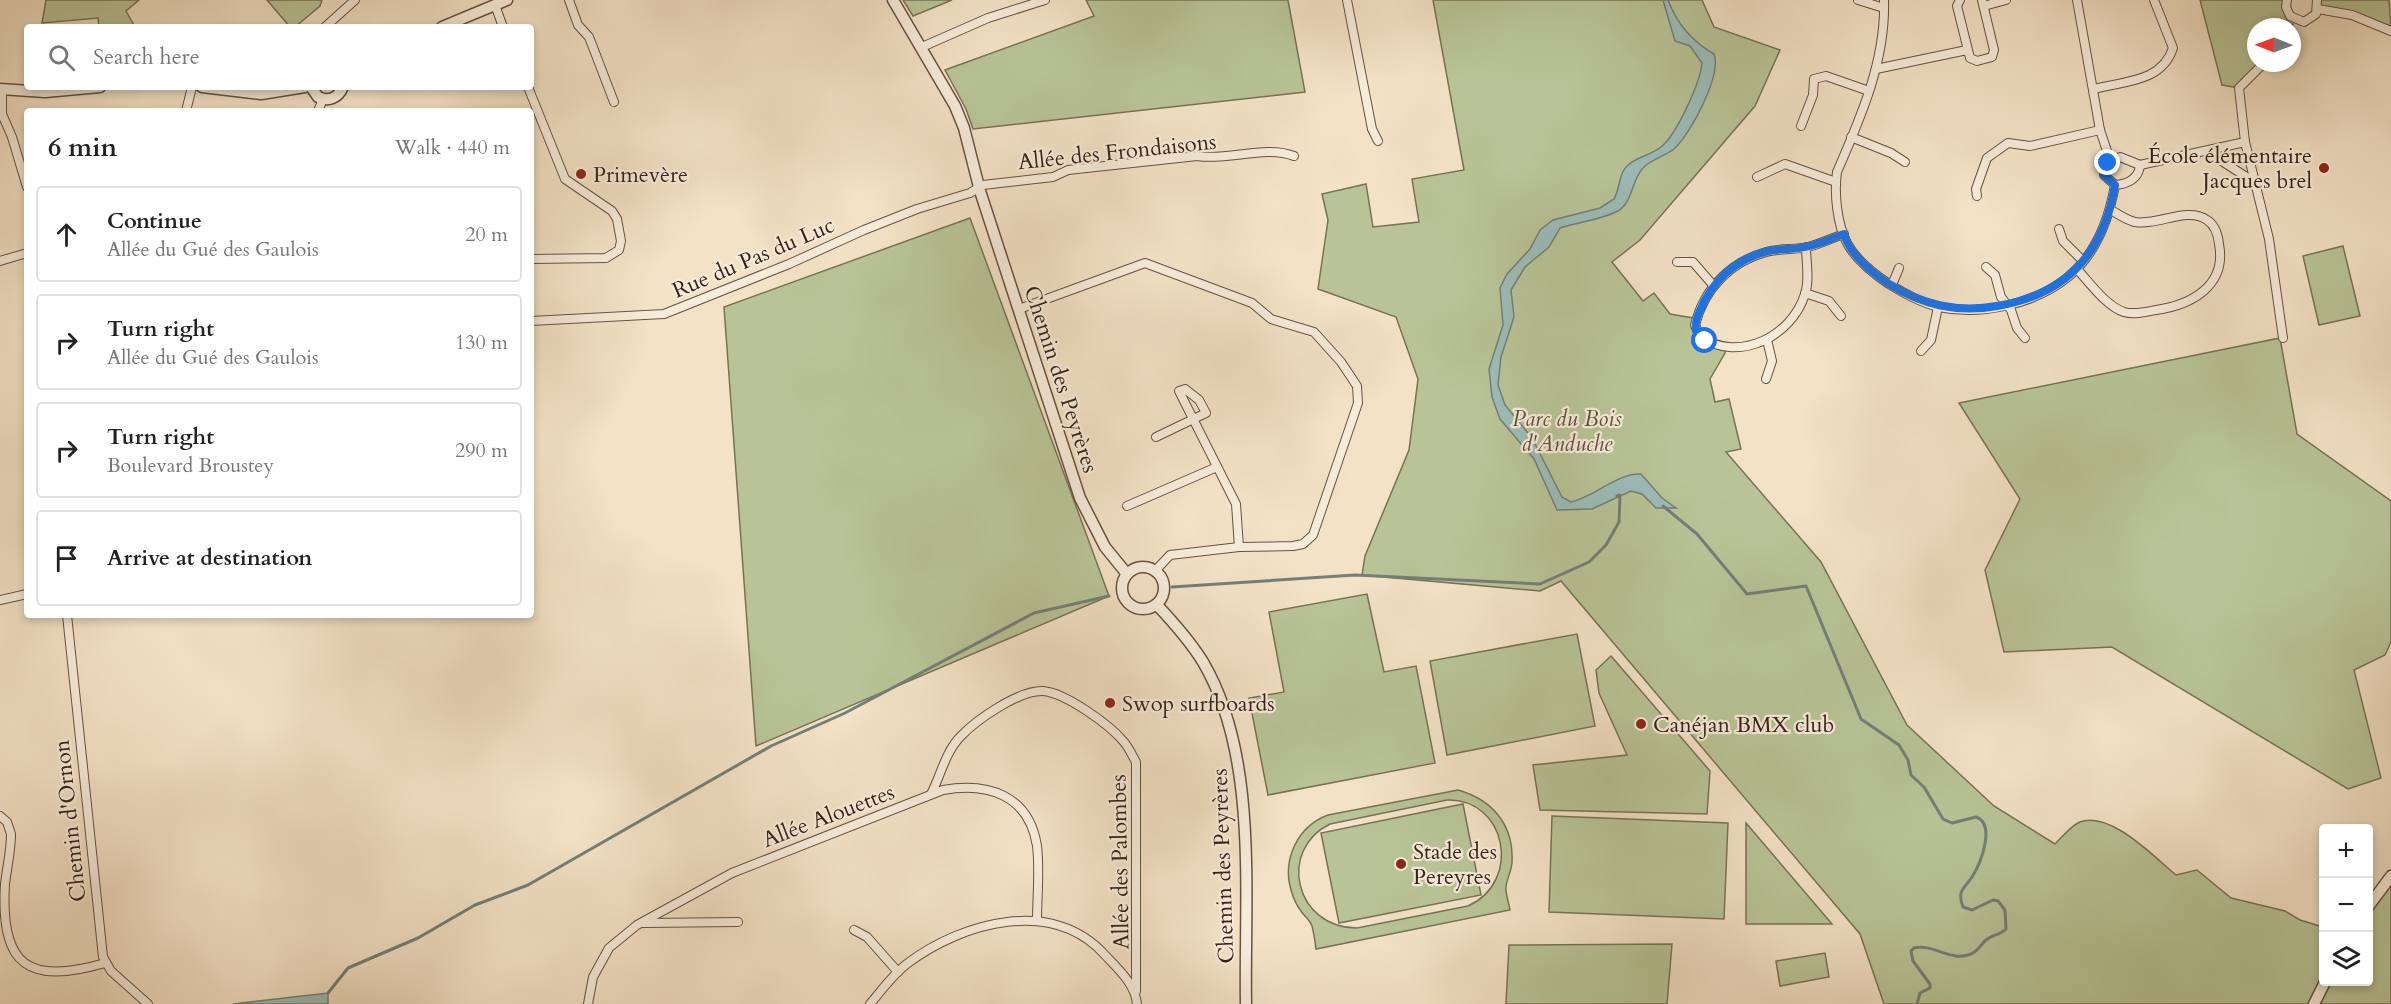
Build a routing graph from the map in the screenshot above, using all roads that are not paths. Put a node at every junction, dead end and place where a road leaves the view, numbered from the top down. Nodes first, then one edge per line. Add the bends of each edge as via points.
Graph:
1 (355, 0) edge
2 (507, 0) edge
3 (569, 0) edge
4 (893, 0) edge
5 (1045, 0) edge
6 (1347, 0) edge
7 (1858, 0) edge
8 (1960, 0) edge
9 (2007, 0) edge
10 (2077, 0) edge
11 (2154, 0) edge
12 (2288, 0) edge
13 (2318, 0) edge
14 (1983, 3) edge
15 (1884, 4) edge
16 (495, 5) junction
17 (2318, 9) junction
18 (2290, 18) edge
19 (2301, 22) edge
20 (328, 24) edge
21 (449, 24) edge
22 (503, 24) edge
23 (2391, 31) edge
24 (922, 47) junction
25 (1967, 50) junction
26 (1876, 69) junction
27 (2255, 72) edge
28 (1, 89) edge
29 (2094, 89) junction
30 (67, 90) edge
31 (191, 90) edge
32 (227, 90) edge
33 (286, 90) edge
34 (312, 90) edge
35 (341, 90) edge
36 (529, 90) edge
37 (1869, 91) junction
38 (323, 99) junction
39 (615, 102) dead end
40 (187, 108) edge
41 (319, 108) edge
42 (1801, 126) dead end
43 (2100, 130) junction
44 (1851, 137) junction
45 (1378, 141) dead end
46 (2245, 142) junction
47 (2206, 151) junction
48 (1294, 156) dead end
49 (2110, 160) junction
50 (1905, 162) dead end
51 (2140, 165) junction
52 (1757, 177) dead end
53 (24, 178) edge
54 (1836, 182) junction
55 (2256, 183) junction
56 (2115, 185) junction
57 (979, 187) junction
58 (1977, 196) dead end
59 (2111, 210) junction
60 (2059, 229) dead end
61 (1844, 234) junction
62 (1806, 247) junction
63 (24, 254) edge
64 (534, 259) edge
65 (0, 261) edge
66 (2083, 261) junction
67 (1677, 262) dead end
68 (1986, 267) dead end
69 (1899, 268) dead end
70 (2077, 269) junction
71 (1713, 285) junction
72 (1892, 285) junction
73 (1805, 293) junction
74 (2006, 305) junction
75 (1938, 307) junction
76 (1019, 309) junction
77 (1841, 316) dead end
78 (534, 321) edge
79 (2025, 338) dead end
80 (2283, 338) dead end
81 (1767, 340) junction
82 (1921, 351) dead end
83 (1766, 379) dead end
84 (1156, 437) dead end
85 (1217, 467) junction
86 (1127, 506) dead end
87 (1239, 547) junction
88 (1155, 571) junction
89 (1127, 574) junction
90 (24, 595) edge
91 (0, 600) edge
92 (1157, 605) junction
93 (67, 618) edge
94 (931, 794) junction
95 (0, 816) edge
96 (2391, 876) edge
97 (2373, 900) edge
98 (1037, 921) junction
99 (738, 922) dead end
100 (642, 923) junction
101 (854, 930) dead end
102 (105, 963) junction
103 (898, 972) junction
104 (2323, 986) edge
105 (1136, 991) junction
106 (148, 1004) edge
107 (588, 1004) edge
108 (870, 1004) edge
109 (1137, 1004) edge
110 (1246, 1004) edge
111 (2314, 1004) edge

1 - 20 street
2 - 16 street
3 - 39 street via 578,25 589,37
4 - 24 street, Chemin des Peyrères
5 - 24 street via 988,18
6 - 45 street via 1372,129
7 - 15 street
8 - 25 street via 1957,6
9 - 14 street
10 - 29 street
11 - 29 street via 2173,48 2165,66 2144,77
12 - 18 street
13 - 17 street
14 - 25 street via 1995,50 1992,57 1977,61 1970,58
15 - 26 street via 1884,30
16 - 21 street
16 - 22 street
17 - 19 street via 2309,21
17 - 23 street via 2352,15
24 - 57 street, Chemin des Peyrères via 955,106
25 - 26 street
26 - 37 street
27 - 46 street via 2239,88
28 - 30 street
28 - 53 street via 0,107
29 - 43 street
31 - 40 street
32 - 33 street via 261,94
34 - 38 street
35 - 38 street via 337,96
36 - 64 street via 565,179 612,211 621,241 619,250 606,258
37 - 42 street via 1826,76 1814,79 1813,95
37 - 44 street
38 - 41 street
43 - 49 street
43 - 58 street via 2030,146 2008,142 1987,158
44 - 50 street
44 - 54 street
46 - 47 street
46 - 55 street
47 - 51 street
47 - 55 street
48 - 57 street, Allée des Frondaisons via 1282,152 1197,156 1068,170 1053,177
49 - 51 street via 2125,158
49 - 56 street via 2104,175
51 - 56 street via 2134,179
52 - 54 street via 1785,164
54 - 61 street
55 - 80 street via 2269,239
56 - 59 street
57 - 76 street, Chemin des Peyrères
57 - 78 street, Rue du Pas du Luc via 917,208 664,314
59 - 66 street
59 - 70 street via 2136,222 2189,216 2206,219 2219,244 2214,280 2196,298 2165,309 2124,312 2112,306
60 - 66 street via 2063,242
61 - 62 street
61 - 72 street via 1859,259
62 - 71 street via 1759,254 1732,268
62 - 73 street
63 - 65 street
66 - 70 street
67 - 71 street via 1693,262
68 - 74 street via 1995,275
69 - 72 street
70 - 74 street via 2042,294
71 - 81 street via 1695,325 1700,338 1736,347
72 - 75 street
73 - 77 street via 1829,301
73 - 81 street via 1792,317
74 - 75 street via 1977,309
74 - 79 street
75 - 82 street via 1931,340
76 - 87 street via 1145,264 1252,303 1270,319 1319,335 1357,386 1359,398 1313,535 1303,544 1293,546
76 - 89 street, Chemin des Peyrères via 1080,498 1101,540
81 - 83 street via 1772,361
84 - 85 street via 1193,419
85 - 86 street
85 - 87 street via 1236,504
87 - 88 street via 1170,555
88 - 89 street via 1144,567
88 - 92 street via 1165,587
89 - 92 street via 1121,587 1125,599 1144,610
90 - 91 street
92 - 110 street, Chemin des Peyrères via 1203,663 1224,707 1235,744 1242,800
93 - 102 street, Chemin d'Ornon
94 - 98 street, Allée Alouettes via 968,786 993,789 1013,801 1029,820 1037,846
94 - 100 street, Allée Alouettes via 732,873
94 - 105 street, Allée des Palombes via 947,754 960,737 997,709 1031,693 1051,693 1107,725 1125,743 1136,762
95 - 102 street via 11,834 3,918 6,941 13,955 24,966 39,970
96 - 97 street
98 - 103 street via 999,923 960,933
98 - 105 street via 1079,933 1102,951
99 - 100 street
100 - 107 street, Allée Alouettes via 609,948 593,977
101 - 103 street via 867,937
102 - 106 street
103 - 108 street
104 - 111 street
105 - 109 street, Allée des Palombes

